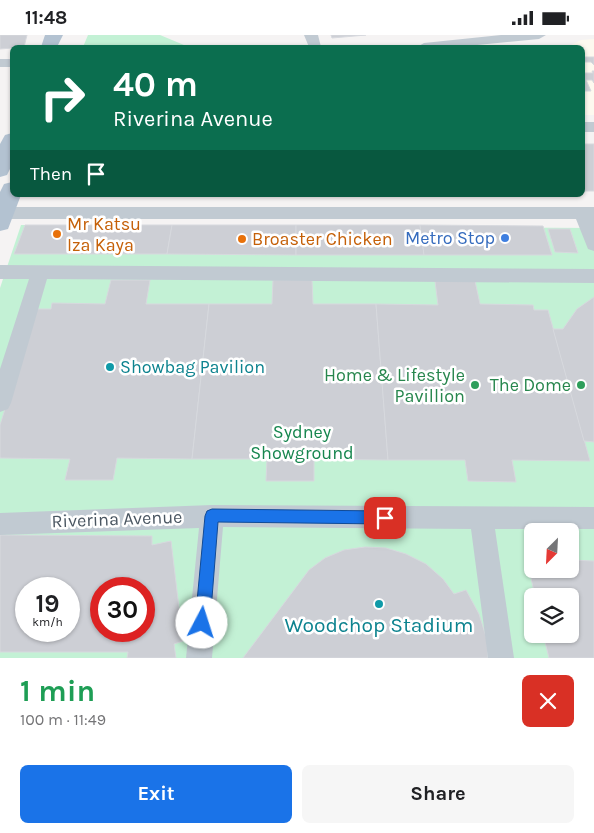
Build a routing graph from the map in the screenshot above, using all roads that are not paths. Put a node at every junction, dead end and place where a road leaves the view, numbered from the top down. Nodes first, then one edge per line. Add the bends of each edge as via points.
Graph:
1 (533, 35) edge
2 (539, 35) edge
3 (442, 45) edge
4 (10, 144) edge
5 (0, 170) edge
6 (10, 194) edge
7 (193, 197) edge
8 (190, 212) junction
9 (588, 213) edge
10 (1, 216) edge
11 (594, 245) edge
12 (0, 259) edge
13 (548, 262) dead end
14 (0, 272) edge
15 (40, 272) junction
16 (594, 275) edge
17 (0, 403) edge
18 (212, 516) junction
19 (594, 518) edge
20 (482, 519) junction
21 (0, 524) edge
22 (199, 658) edge
23 (501, 658) edge

1 - 2 street
1 - 3 street
4 - 5 main road
6 - 10 main road
7 - 8 street
8 - 9 street
8 - 10 street
9 - 11 street
12 - 13 street
14 - 15 street
15 - 16 street
15 - 17 street
18 - 20 street, Riverina Avenue
18 - 21 street, Riverina Avenue
18 - 22 street
19 - 20 street, Riverina Avenue
20 - 23 street

